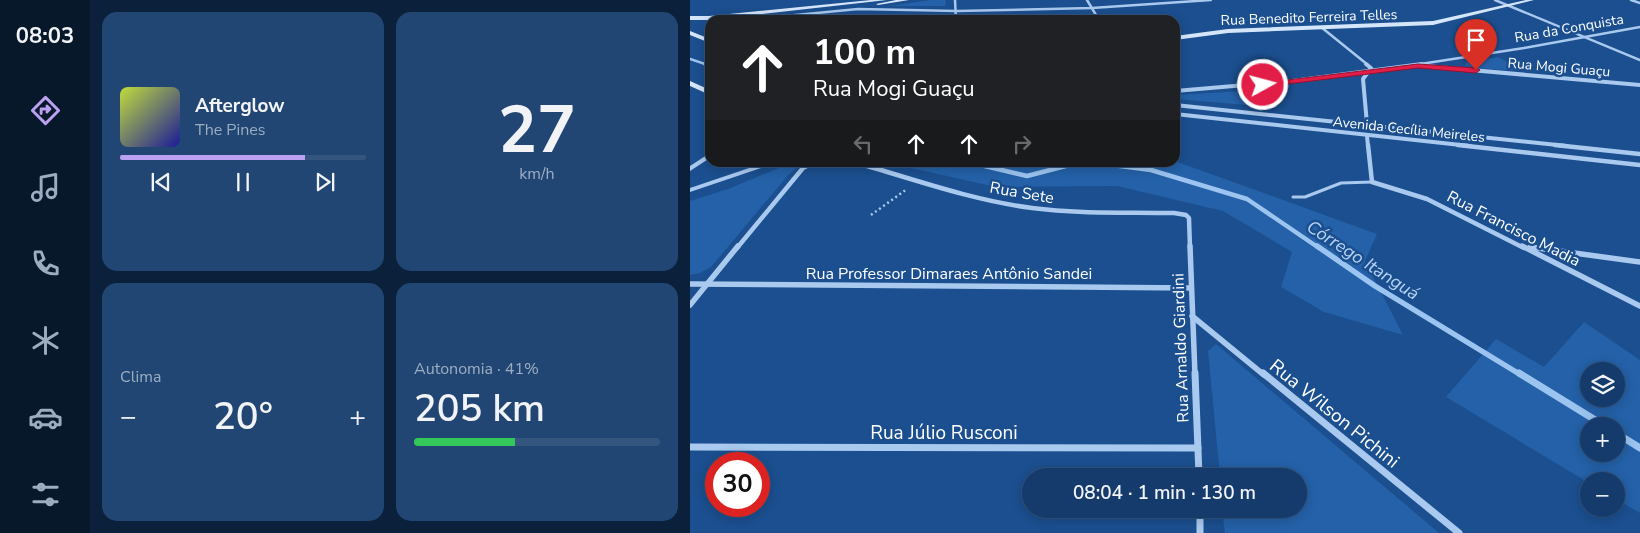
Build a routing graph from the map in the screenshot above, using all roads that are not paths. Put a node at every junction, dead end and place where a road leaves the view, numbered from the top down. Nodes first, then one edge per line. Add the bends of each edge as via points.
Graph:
1 (885, 0) edge
2 (907, 0) edge
3 (955, 0) edge
4 (1087, 0) edge
5 (1211, 0) edge
6 (1495, 0) edge
7 (1532, 0) edge
8 (1631, 0) edge
9 (1640, 3) edge
10 (1509, 6) junction
11 (1092, 8) junction
12 (957, 11) junction
13 (738, 15) edge
14 (765, 15) edge
15 (794, 15) edge
16 (957, 15) edge
17 (1097, 15) edge
18 (690, 18) edge
19 (705, 18) edge
20 (705, 22) edge
21 (690, 23) edge
22 (1321, 27) junction
23 (1640, 27) edge
24 (690, 33) edge
25 (1180, 37) edge
26 (1586, 37) junction
27 (705, 38) edge
28 (1640, 60) edge
29 (1449, 61) junction
30 (1418, 66) junction
31 (1476, 70) junction
32 (1367, 72) junction
33 (690, 83) edge
34 (1640, 86) edge
35 (705, 90) edge
36 (1180, 91) edge
37 (1180, 105) edge
38 (1180, 115) edge
39 (1367, 124) junction
40 (1367, 136) junction
41 (1640, 154) edge
42 (705, 158) edge
43 (1640, 165) edge
44 (761, 167) edge
45 (805, 167) edge
46 (872, 167) edge
47 (690, 169) edge
48 (1372, 182) junction
49 (690, 190) edge
50 (1293, 197) dead end
51 (1190, 218) joint
52 (1524, 247) junction
53 (1640, 262) edge
54 (690, 284) edge
55 (708, 284) junction
56 (1190, 288) junction
57 (690, 306) edge
58 (1640, 306) edge
59 (1192, 316) junction
60 (690, 447) edge
61 (1198, 448) junction
62 (1198, 468) edge
63 (1200, 518) edge
64 (1200, 533) edge
65 (1458, 533) edge

1 - 13 main road
2 - 14 main road
3 - 12 street
4 - 11 street
5 - 11 street
6 - 10 street
7 - 10 main road, Rua Benedito Ferreira Telles
8 - 9 street
10 - 22 main road, Rua Benedito Ferreira Telles via 1433,23
10 - 26 street
11 - 12 street
11 - 17 street
12 - 15 street via 870,8
12 - 16 street
18 - 19 main road
20 - 21 main road
22 - 25 main road, Rua Benedito Ferreira Telles via 1207,32
22 - 32 street via 1370,68
23 - 26 street, Rua da Conquista
24 - 27 main road
26 - 28 street
26 - 29 street, Rua da Conquista
29 - 30 street, Rua da Conquista
29 - 31 street, Rua Mogi Guaçu
30 - 31 street, Rua Mogi Guaçu
30 - 32 street, Rua da Conquista
31 - 34 street, Rua Mogi Guaçu
32 - 36 street, Rua da Conquista via 1263,85
32 - 39 street via 1363,79
33 - 35 main road
37 - 39 street
38 - 40 street, Avenida Cecília Meireles
39 - 41 street
40 - 43 street, Avenida Cecília Meireles
40 - 48 street
42 - 47 street
44 - 49 street
45 - 55 street
46 - 51 street, Rua Sete via 961,193 1031,208 1174,213
48 - 50 lane via 1340,183 1323,187 1302,199
48 - 52 street, Rua Francisco Madia via 1427,198
51 - 56 street, Rua Arnaldo Giardini
52 - 53 street
52 - 58 street, Rua Francisco Madia
54 - 55 street, Rua Professor Dimaraes Antônio Sandei
55 - 56 street, Rua Professor Dimaraes Antônio Sandei
55 - 57 street
56 - 59 street, Rua Arnaldo Giardini
59 - 61 street, Rua Arnaldo Giardini
59 - 65 street, Rua Wilson Pichini
60 - 61 street, Rua Júlio Rusconi
61 - 62 street, Rua Arnaldo Giardini
63 - 64 street

